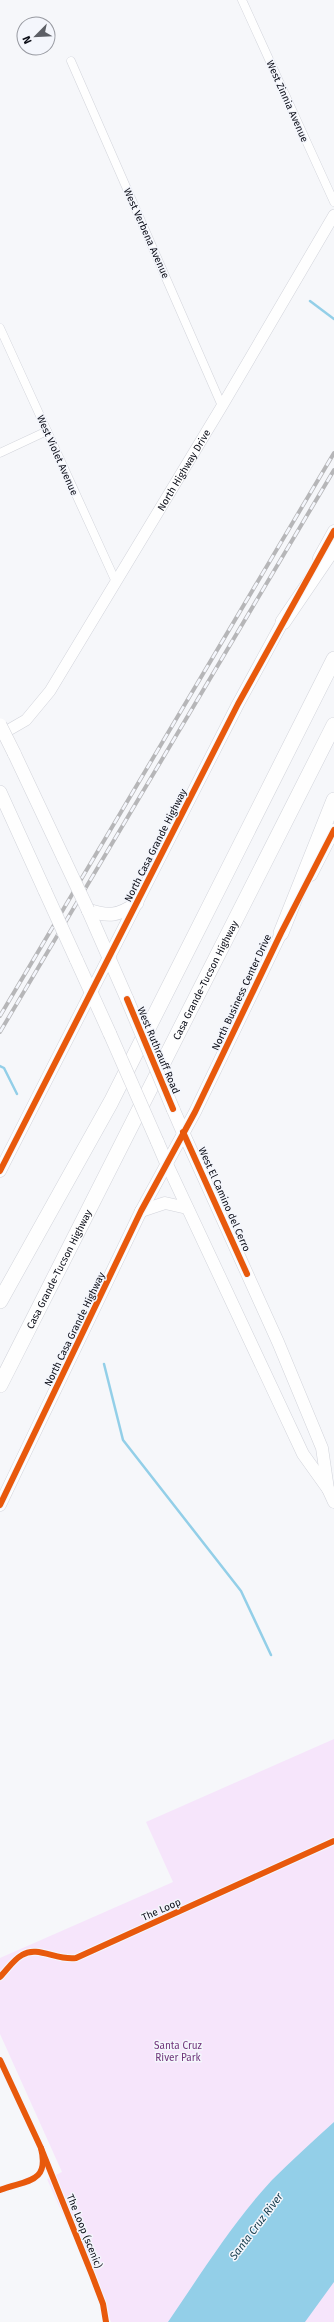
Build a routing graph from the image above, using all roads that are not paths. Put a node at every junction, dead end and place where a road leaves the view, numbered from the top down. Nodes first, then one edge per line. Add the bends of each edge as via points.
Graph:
1 (242, 0) edge
2 (71, 61) dead end
3 (334, 202) edge
4 (334, 215) edge
5 (0, 328) edge
6 (222, 406) junction
7 (48, 431) junction
8 (0, 453) edge
9 (334, 531) edge
10 (334, 547) edge
11 (116, 582) junction
12 (283, 622) junction
13 (334, 659) edge
14 (0, 725) edge
15 (334, 725) edge
16 (0, 735) edge
17 (0, 792) edge
18 (334, 800) edge
19 (334, 830) edge
20 (137, 903) junction
21 (92, 915) junction
22 (280, 933) junction
23 (109, 959) junction
24 (91, 992) junction
25 (183, 1132) junction
26 (166, 1162) junction
27 (0, 1171) edge
28 (187, 1208) junction
29 (141, 1211) junction
30 (0, 1302) edge
31 (0, 1385) edge
32 (328, 1489) junction
33 (334, 1502) edge
34 (0, 1505) edge

1 - 3 street, West Zinnia Avenue
2 - 6 street, West Verbena Avenue
4 - 6 street, North Highway Drive
5 - 7 street, West Violet Avenue
6 - 11 street, North Highway Drive
7 - 8 street
7 - 11 street, West Violet Avenue
9 - 12 main road, North Casa Grande Highway
10 - 12 highway
11 - 16 street, North Highway Drive via 50,691 26,720
12 - 20 main road, North Casa Grande Highway via 238,704
13 - 30 highway via 111,1102
14 - 21 main road, West Ruthrauff Road, bridge
15 - 31 highway, Casa Grande-Tucson Highway
17 - 24 main road, bridge
18 - 22 highway
19 - 22 main road, North Business Center Drive
20 - 21 main road via 111,916
20 - 23 main road, North Casa Grande Highway
21 - 23 main road, West Ruthrauff Road
22 - 25 main road, North Business Center Drive via 195,1112
23 - 24 main road, North Casa Grande Highway
23 - 25 main road, West Ruthrauff Road, bridge
24 - 26 main road, bridge
24 - 27 main road, North Casa Grande Highway
25 - 26 main road, North Business Center Drive
25 - 32 main road, West El Camino del Cerro via 278,1342 322,1448
26 - 28 main road, West El Camino del Cerro
26 - 29 main road, North Casa Grande Highway
28 - 29 main road via 165,1203
28 - 32 main road, West El Camino del Cerro via 303,1454
29 - 34 main road, North Casa Grande Highway
32 - 33 main road, West El Camino del Cerro

